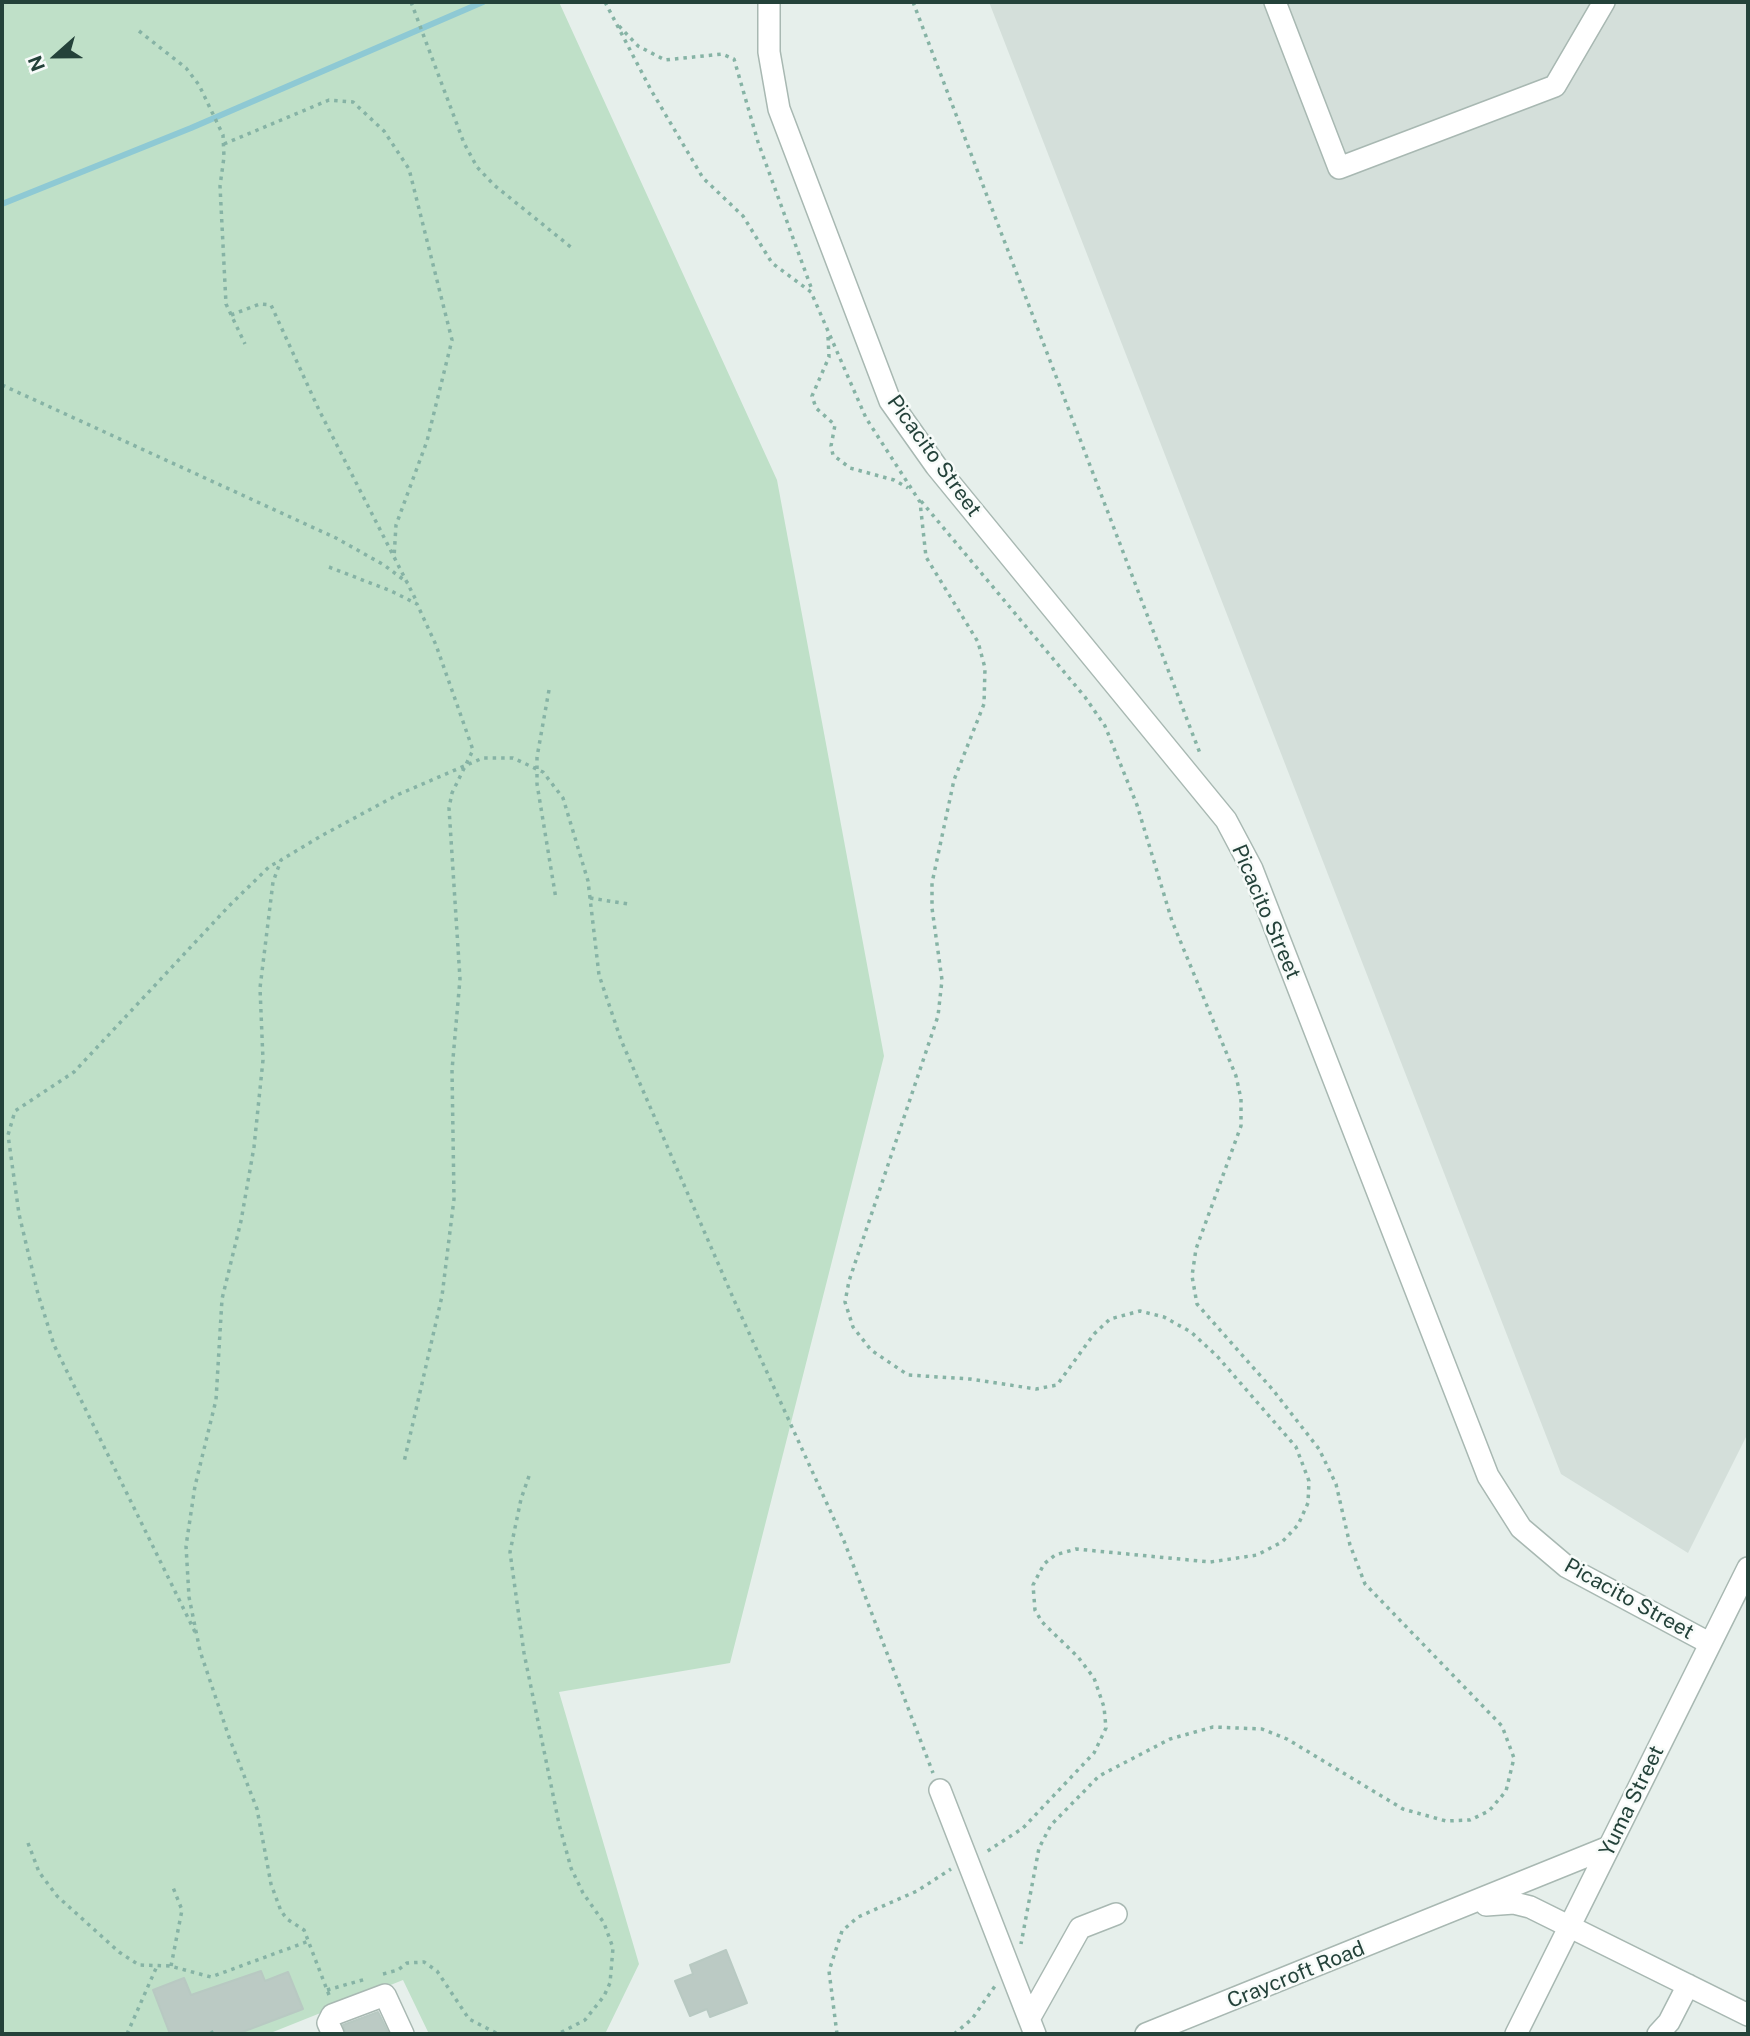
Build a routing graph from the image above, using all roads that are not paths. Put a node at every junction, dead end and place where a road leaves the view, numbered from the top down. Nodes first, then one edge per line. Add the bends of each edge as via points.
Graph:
1 (769, 2) edge
2 (1275, 2) edge
3 (1604, 2) edge
4 (1748, 1568) edge
5 (1709, 1643) junction
6 (940, 1790) road end
7 (1609, 1847) junction
8 (1115, 1914) dead end
9 (1446, 1915) junction
10 (1569, 1927) junction
11 (1688, 1985) junction
12 (1748, 2015) edge
13 (335, 2024) edge
14 (1032, 2026) edge
15 (403, 2034) edge
16 (1146, 2034) edge
17 (1516, 2034) edge
18 (1658, 2034) edge

1 - 5 street, Picacito Street via 769,52 779,109 890,401 936,466 1226,820 1252,869 1488,1476 1521,1528 1567,1567
2 - 3 street via 1339,168 1555,86
4 - 5 street, Yuma Street
5 - 7 street, Yuma Street
6 - 14 street
7 - 9 street, Craycroft Road
7 - 10 street, Yuma Street
8 - 14 street via 1080,1928
9 - 10 street, Craycroft Road via 1514,1903
9 - 16 street, Craycroft Road
10 - 11 street, Craycroft Road
10 - 17 street, Yuma Street
11 - 12 street, Craycroft Road
11 - 18 street
13 - 15 street via 385,1996

